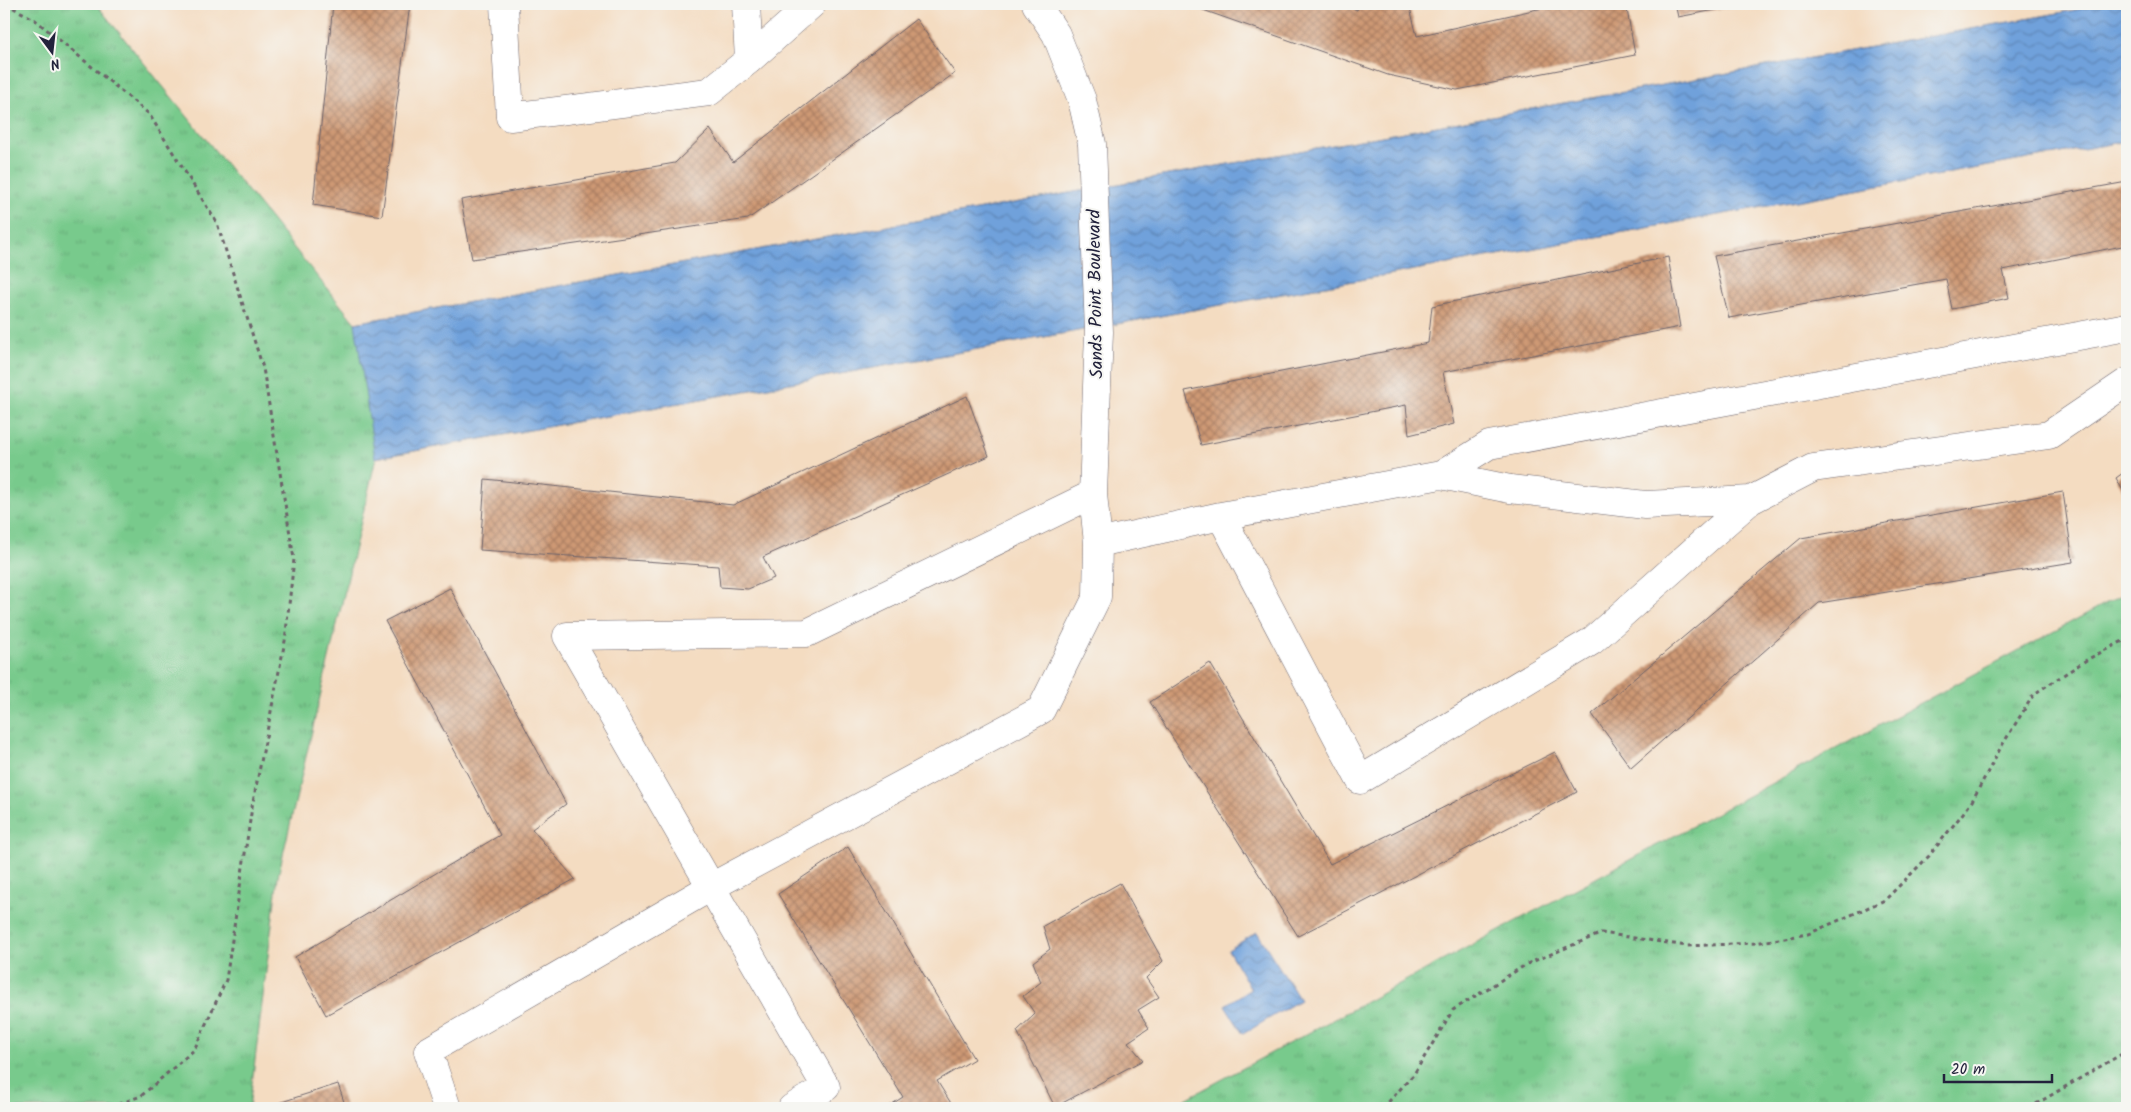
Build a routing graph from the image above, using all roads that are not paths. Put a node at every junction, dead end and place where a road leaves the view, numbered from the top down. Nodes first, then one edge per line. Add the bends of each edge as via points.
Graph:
1 (504, 4) edge
2 (746, 4) edge
3 (812, 4) edge
4 (1036, 4) edge
5 (749, 60) junction
6 (2127, 327) edge
7 (2127, 382) edge
8 (1441, 475) junction
9 (1092, 494) junction
10 (1751, 500) junction
11 (1221, 516) junction
12 (1098, 543) junction
13 (711, 886) junction
14 (447, 1108) edge
15 (792, 1108) edge

1 - 5 lane via 510,118 709,92
2 - 5 lane
3 - 5 lane
4 - 9 lane, Sands Point Boulevard via 1056,34 1082,100 1092,144 1100,332
6 - 8 lane via 1489,444
7 - 10 lane via 2049,435 1813,468
8 - 10 lane via 1510,489 1645,505
8 - 11 lane
9 - 12 lane, Sands Point Boulevard
9 - 13 lane via 807,633 567,636
10 - 11 lane via 1592,641 1360,780
11 - 12 lane
12 - 13 lane, Sands Point Boulevard via 1097,597 1041,710
13 - 14 lane via 428,1051
13 - 15 lane via 826,1087

